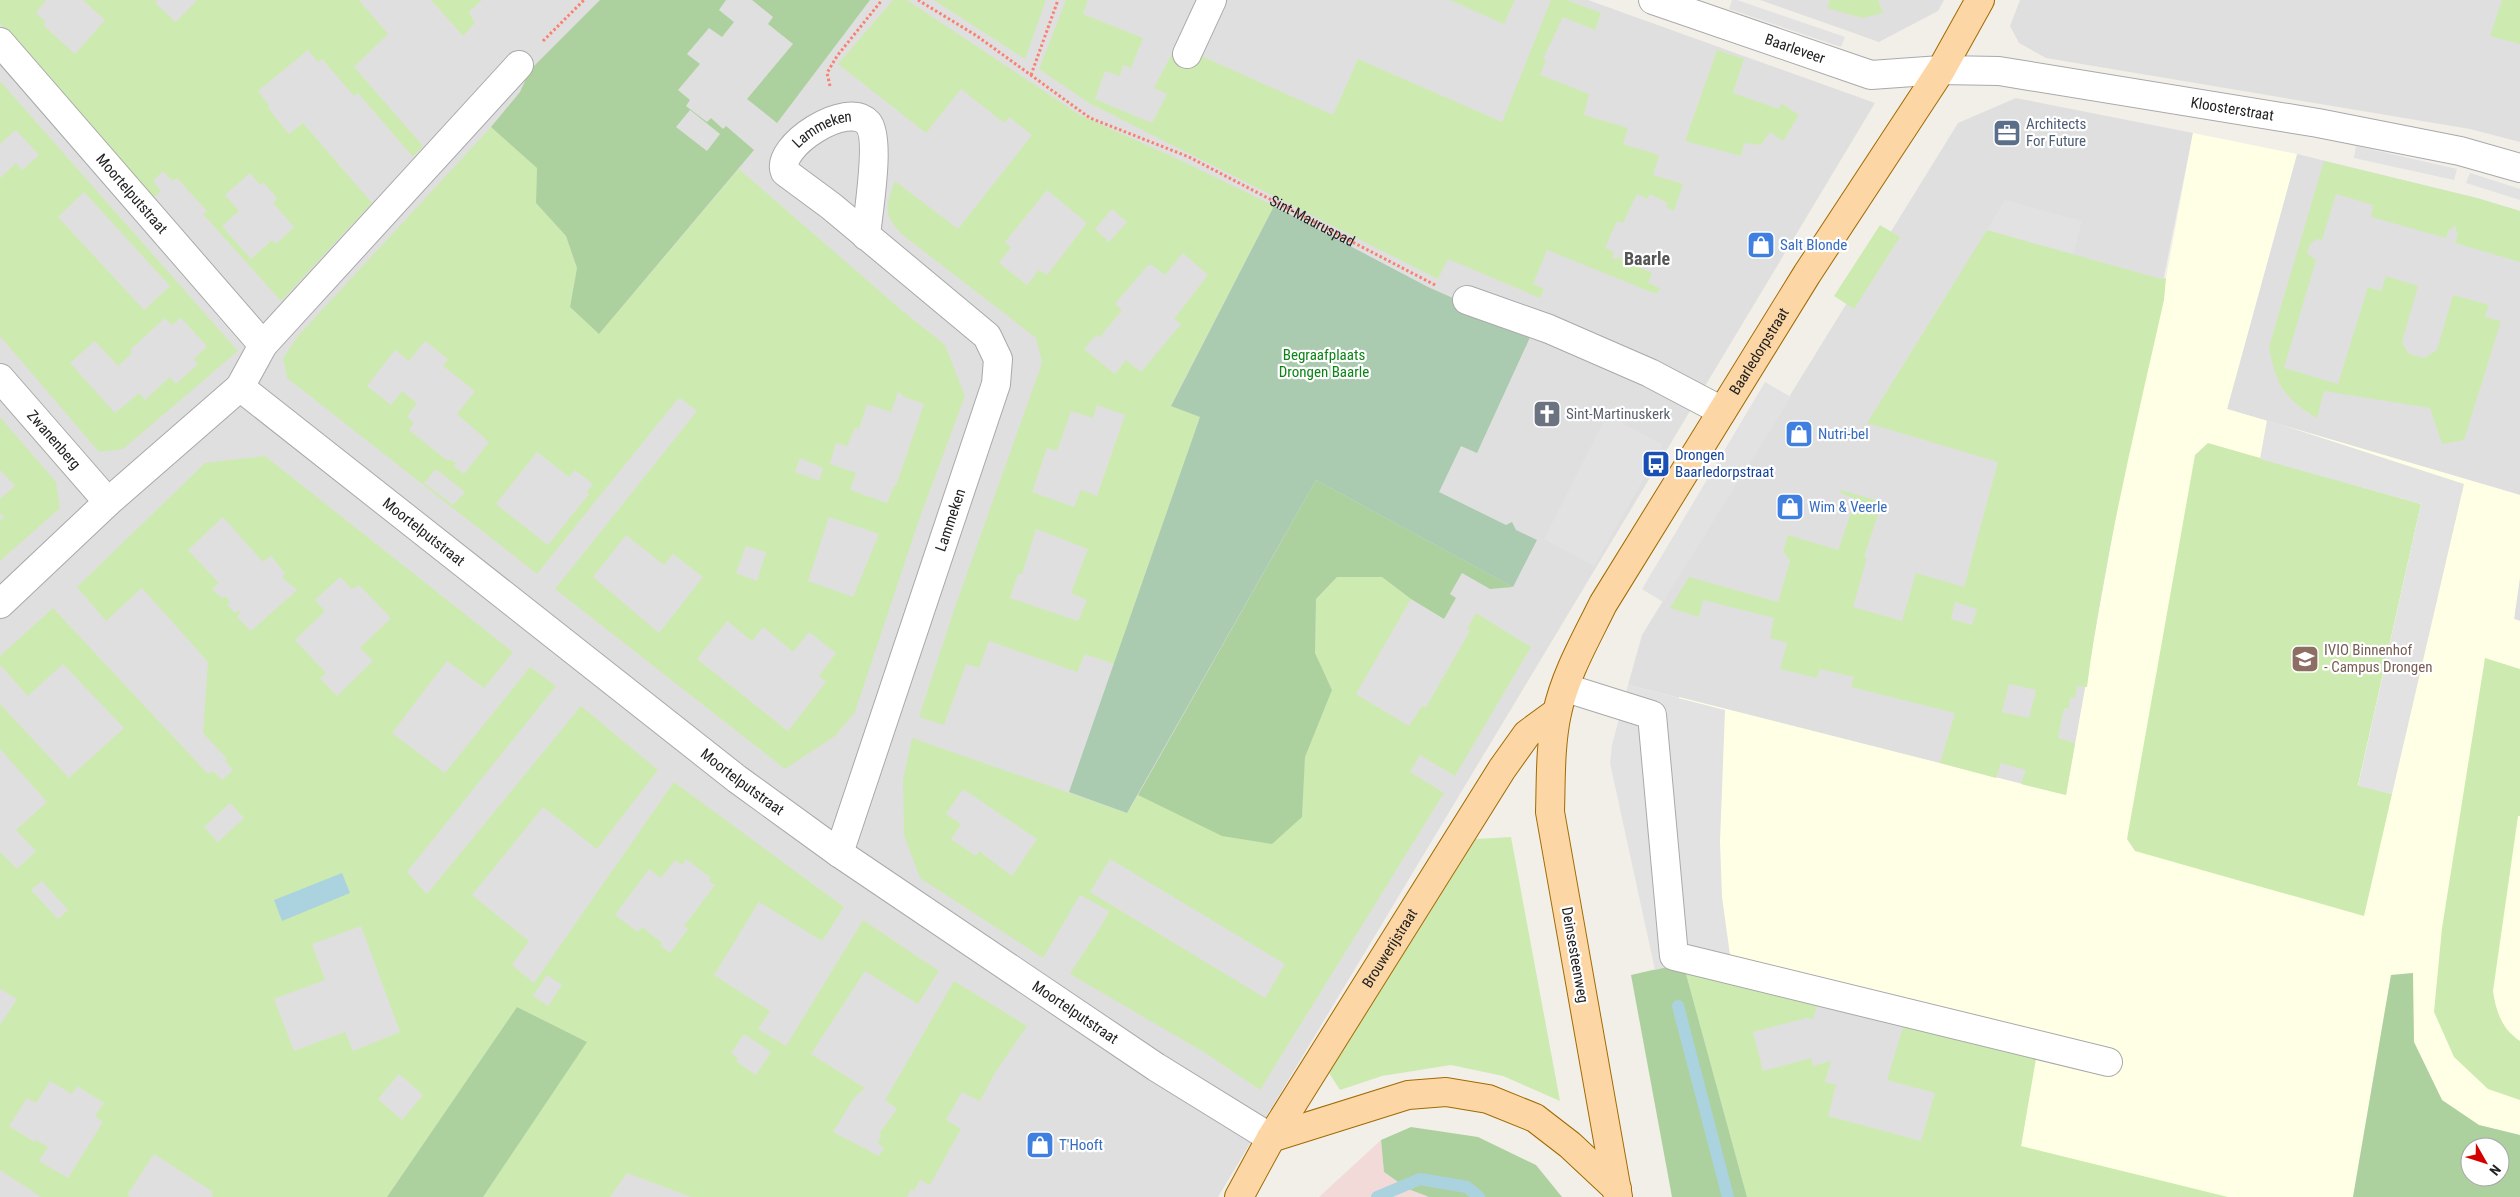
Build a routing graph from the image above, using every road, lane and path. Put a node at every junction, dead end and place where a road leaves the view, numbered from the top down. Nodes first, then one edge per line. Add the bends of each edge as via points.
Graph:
1 (584, 0) edge
2 (882, 0) edge
3 (918, 0) edge
4 (1058, 0) edge
5 (1212, 0) edge
6 (1653, 0) edge
7 (1980, 0) edge
8 (0, 42) edge
9 (1187, 54) dead end
10 (519, 65) joint
11 (1941, 70) junction
12 (1031, 76) junction
13 (837, 118) junction
14 (2520, 168) edge
15 (866, 236) junction
16 (1467, 300) joint
17 (263, 345) junction
18 (0, 378) edge
19 (240, 387) junction
20 (1722, 412) junction
21 (108, 502) junction
22 (0, 604) edge
23 (1562, 700) junction
24 (839, 853) junction
25 (2108, 1062) dead end
26 (1271, 1138) junction
27 (1618, 1193) edge
28 (1239, 1197) edge

1 - 10 path
2 - 13 path via 827,73
3 - 12 path, Sint-Mauruspad via 977,36
4 - 12 path
5 - 9 street
6 - 11 street, Baarleveer via 1871,75
7 - 11 main road, Baarledorpstraat
8 - 17 street, Moortelputstraat
10 - 17 street
11 - 14 street, Kloosterstraat via 1999,70 2318,122 2460,150
11 - 20 main road, Baarledorpstraat via 1806,274
12 - 16 path, Sint-Mauruspad via 1090,118 1189,157
13 - 15 street, Lammeken via 856,115 873,131 874,159
13 - 15 street, Lammeken via 799,142 787,155 782,167 784,172
15 - 24 street, Lammeken via 987,336 998,359 996,384
16 - 20 street via 1549,329 1650,373
17 - 19 street
18 - 21 street, Zwanenberg
19 - 21 street
19 - 24 street, Moortelputstraat via 737,779
20 - 23 main road, Baarledorpstraat via 1603,604 1578,654
21 - 22 street
23 - 25 street via 1652,715 1674,956
23 - 26 main road, Brouwerijstraat via 1526,734 1502,769
23 - 27 main road, Deinsesteenweg via 1551,756 1550,812
24 - 26 street, Moortelputstraat via 1156,1067
26 - 27 main road via 1408,1095 1446,1092 1488,1099 1535,1118 1570,1145
26 - 28 main road, Brouwerijstraat

